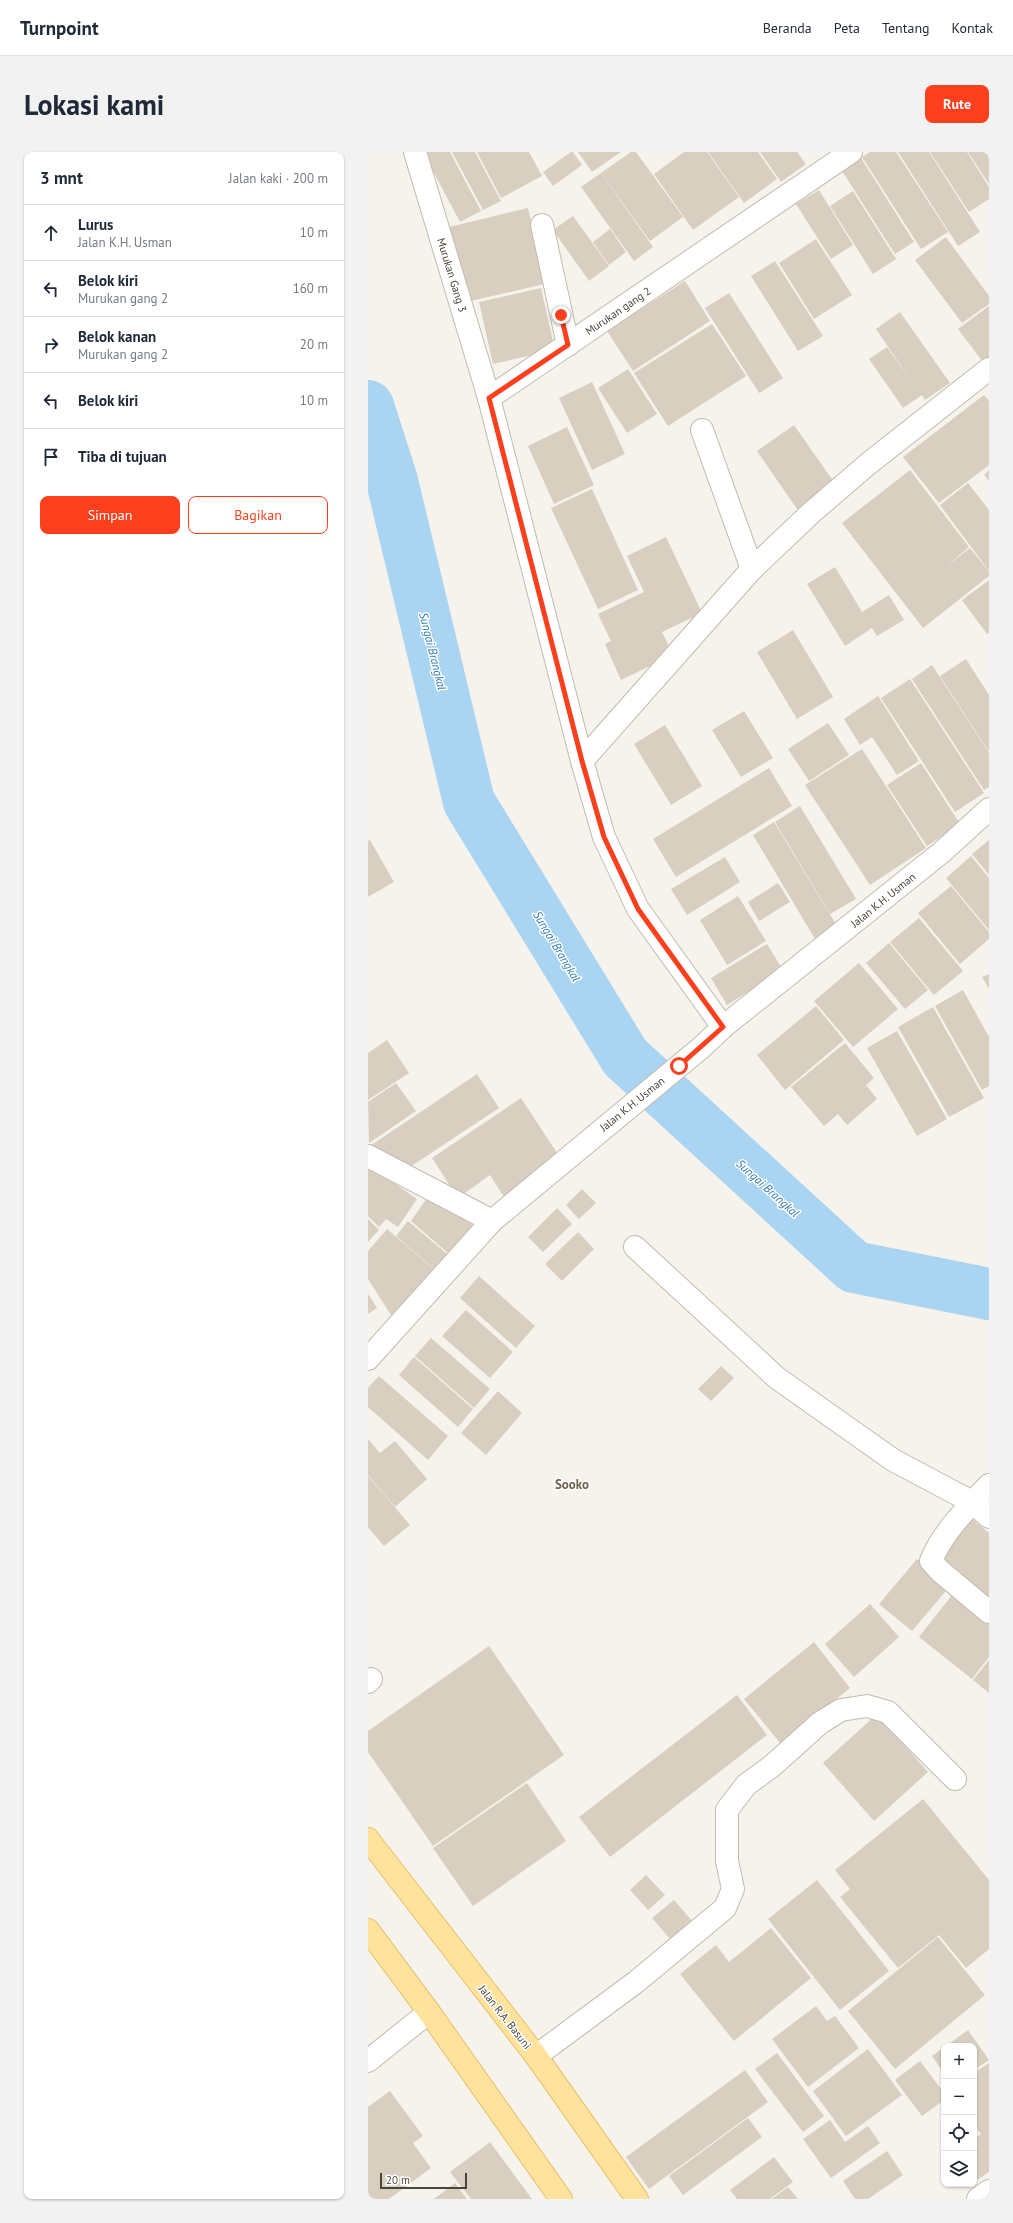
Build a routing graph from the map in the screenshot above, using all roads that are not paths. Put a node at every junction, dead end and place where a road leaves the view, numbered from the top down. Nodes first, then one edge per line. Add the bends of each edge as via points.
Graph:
1 (415, 152) edge
2 (852, 152) edge
3 (542, 225) dead end
4 (568, 345) junction
5 (989, 369) edge
6 (489, 398) junction
7 (702, 430) dead end
8 (752, 569) junction
9 (582, 761) junction
10 (989, 809) edge
11 (723, 1027) junction
12 (368, 1156) edge
13 (492, 1221) junction
14 (635, 1247) dead end
15 (368, 1359) edge
16 (989, 1485) edge
17 (972, 1502) junction
18 (989, 1516) edge
19 (989, 1612) edge
20 (955, 1779) dead end
21 (368, 1839) edge
22 (368, 1930) edge
23 (429, 2012) junction
24 (536, 2056) junction
25 (368, 2061) edge
26 (989, 2190) edge
27 (561, 2199) edge
28 (637, 2199) edge
29 (978, 2199) edge

1 - 6 street, Murukan Gang 3
2 - 4 street, Murukan gang 2
3 - 4 street
4 - 6 street, Murukan gang 2
5 - 8 street via 868,464
6 - 9 street
7 - 8 street
8 - 9 street
9 - 11 street via 604,837 638,909
10 - 11 street, Jalan K.H. Usman via 942,852
11 - 13 street, Jalan K.H. Usman
12 - 13 street
13 - 15 street, Jalan K.H. Usman
14 - 17 street via 777,1378 893,1460
16 - 17 street
17 - 18 street
17 - 19 street via 936,1549 931,1561
20 - 24 street via 888,1712 867,1706 841,1710 820,1723 746,1786 727,1810 727,1861 733,1889 725,1908 636,1982
21 - 24 main road, Jalan R.A. Basuni
22 - 23 main road
23 - 25 street
23 - 27 main road
24 - 28 main road, Jalan R.A. Basuni
26 - 29 street

